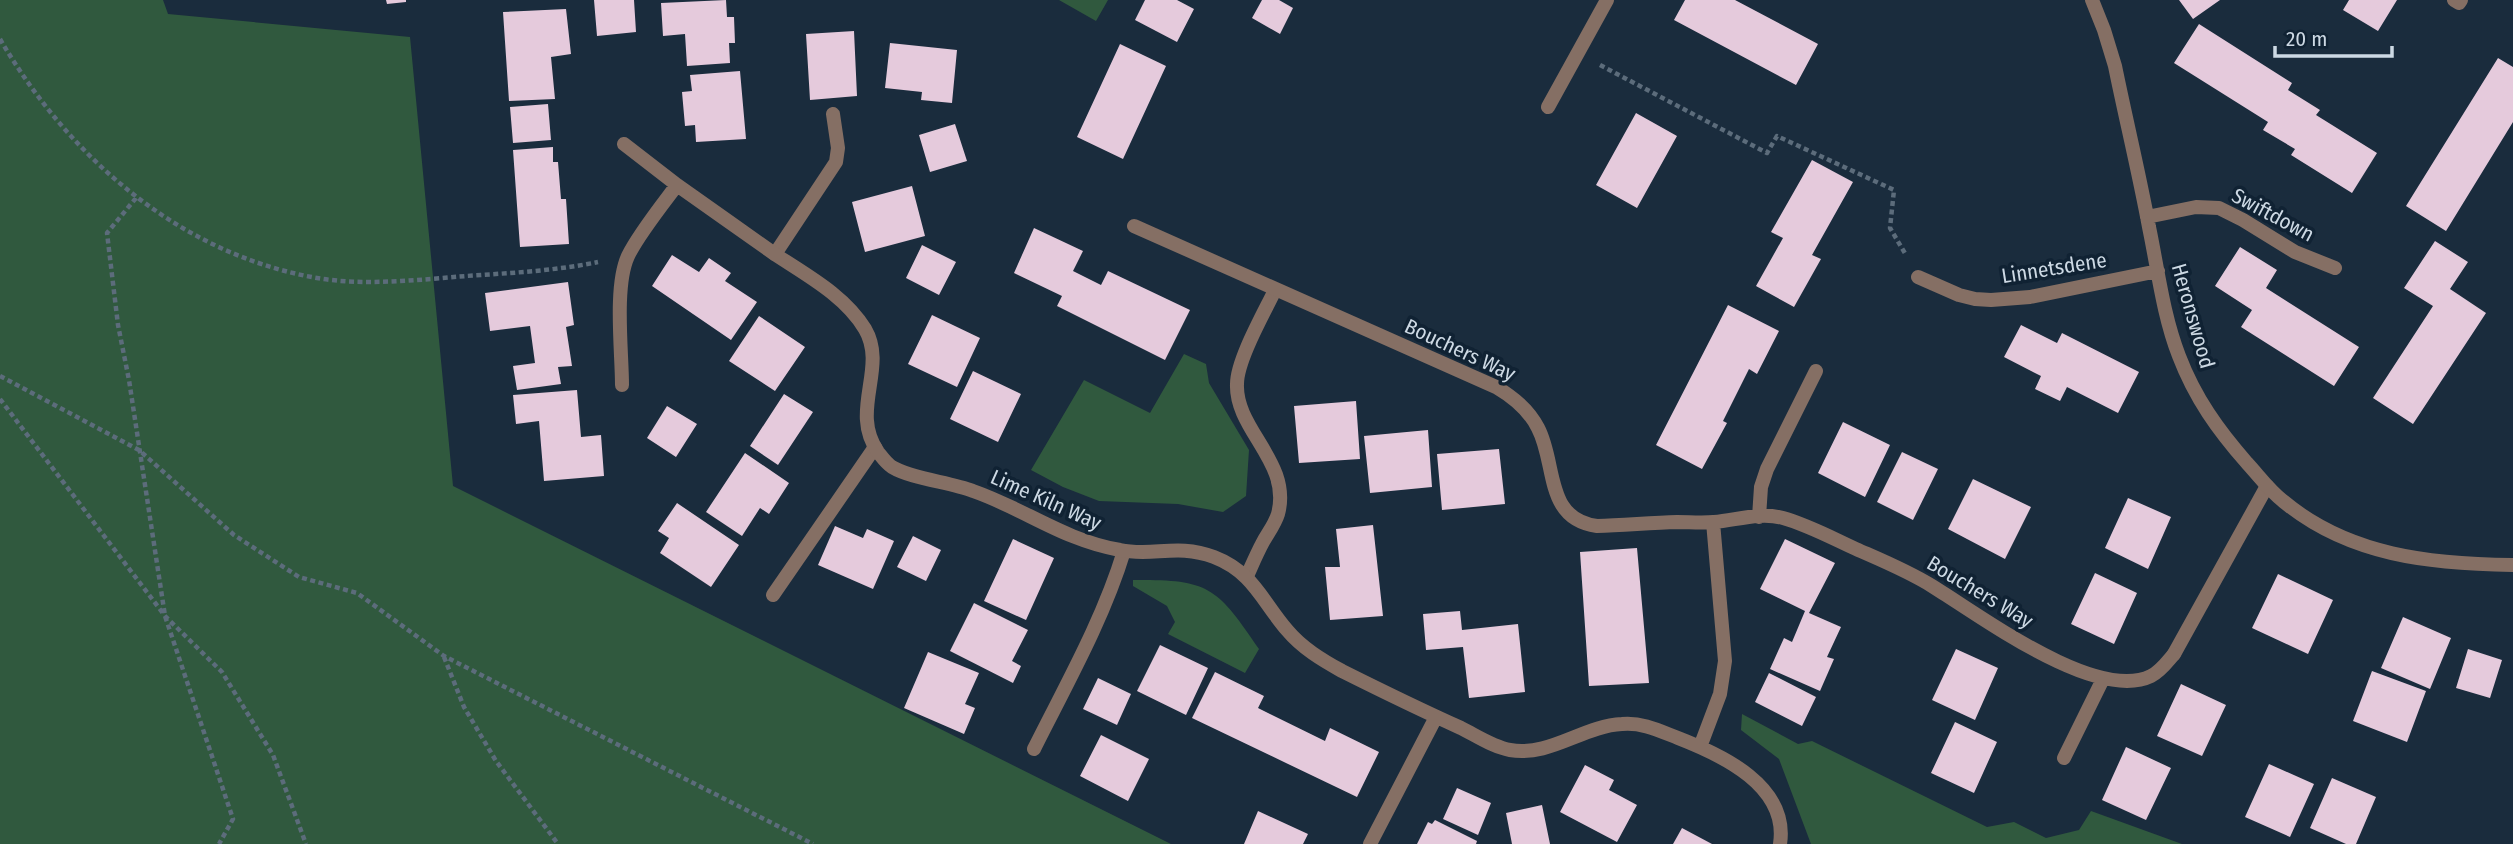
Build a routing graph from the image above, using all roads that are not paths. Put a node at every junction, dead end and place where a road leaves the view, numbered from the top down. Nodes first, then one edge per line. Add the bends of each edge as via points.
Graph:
1 (1606, 0) edge
2 (2092, 0) edge
3 (2454, 0) edge
4 (2461, 0) edge
5 (1548, 107) dead end
6 (833, 114) dead end
7 (624, 144) dead end
8 (677, 185) junction
9 (2147, 217) junction
10 (1134, 226) dead end
11 (775, 254) junction
12 (2335, 268) dead end
13 (2158, 271) junction
14 (1918, 277) road end
15 (1275, 290) junction
16 (1816, 371) dead end
17 (622, 385) dead end
18 (875, 447) junction
19 (2267, 486) junction
20 (1759, 517) junction
21 (1713, 522) junction
22 (1124, 551) junction
23 (2513, 565) edge
24 (1247, 576) junction
25 (773, 595) dead end
26 (2103, 679) junction
27 (1436, 717) junction
28 (1700, 747) junction
29 (1034, 749) dead end
30 (2064, 758) dead end
31 (1370, 844) edge
32 (1780, 844) edge

1 - 5 street
2 - 9 street, Heronswood via 2115,66
3 - 4 street
6 - 11 street via 836,162
7 - 8 street, Lime Kiln Way
8 - 11 street, Lime Kiln Way
8 - 17 street via 627,257 621,301
9 - 12 street, Swiftdown via 2196,207 2219,208 2294,253
9 - 13 street, Heronswood
10 - 15 street, Bouchers Way
11 - 18 street, Lime Kiln Way via 840,300 866,331 872,367 865,415
13 - 14 street, Linnetsdene via 2030,297 1991,300 1959,295
13 - 19 street, Heronswood via 2178,353 2195,394 2224,438
15 - 21 street, Bouchers Way via 1513,398 1537,425 1559,501 1574,519 1597,526
15 - 24 street via 1237,383 1247,421 1278,480 1280,500 1274,524
16 - 20 street via 1767,469
18 - 22 street, Lime Kiln Way via 891,467 974,491 1056,531
18 - 25 street
19 - 23 street, Heronswood via 2321,527 2380,551 2458,564
19 - 26 street, Bouchers Way via 2163,668 2150,676
20 - 21 street, Bouchers Way
20 - 26 street, Bouchers Way via 1799,523 1896,567 2012,637
21 - 28 street via 1725,661 1720,694
22 - 24 street, Lime Kiln Way via 1184,549 1216,558
22 - 29 street via 1117,575
24 - 27 street, Lime Kiln Way via 1289,632 1317,657
26 - 30 street
27 - 28 street, Lime Kiln Way via 1516,751 1537,750 1623,724 1643,725
27 - 31 street
28 - 32 street, Lime Kiln Way via 1741,768 1758,784 1775,811

